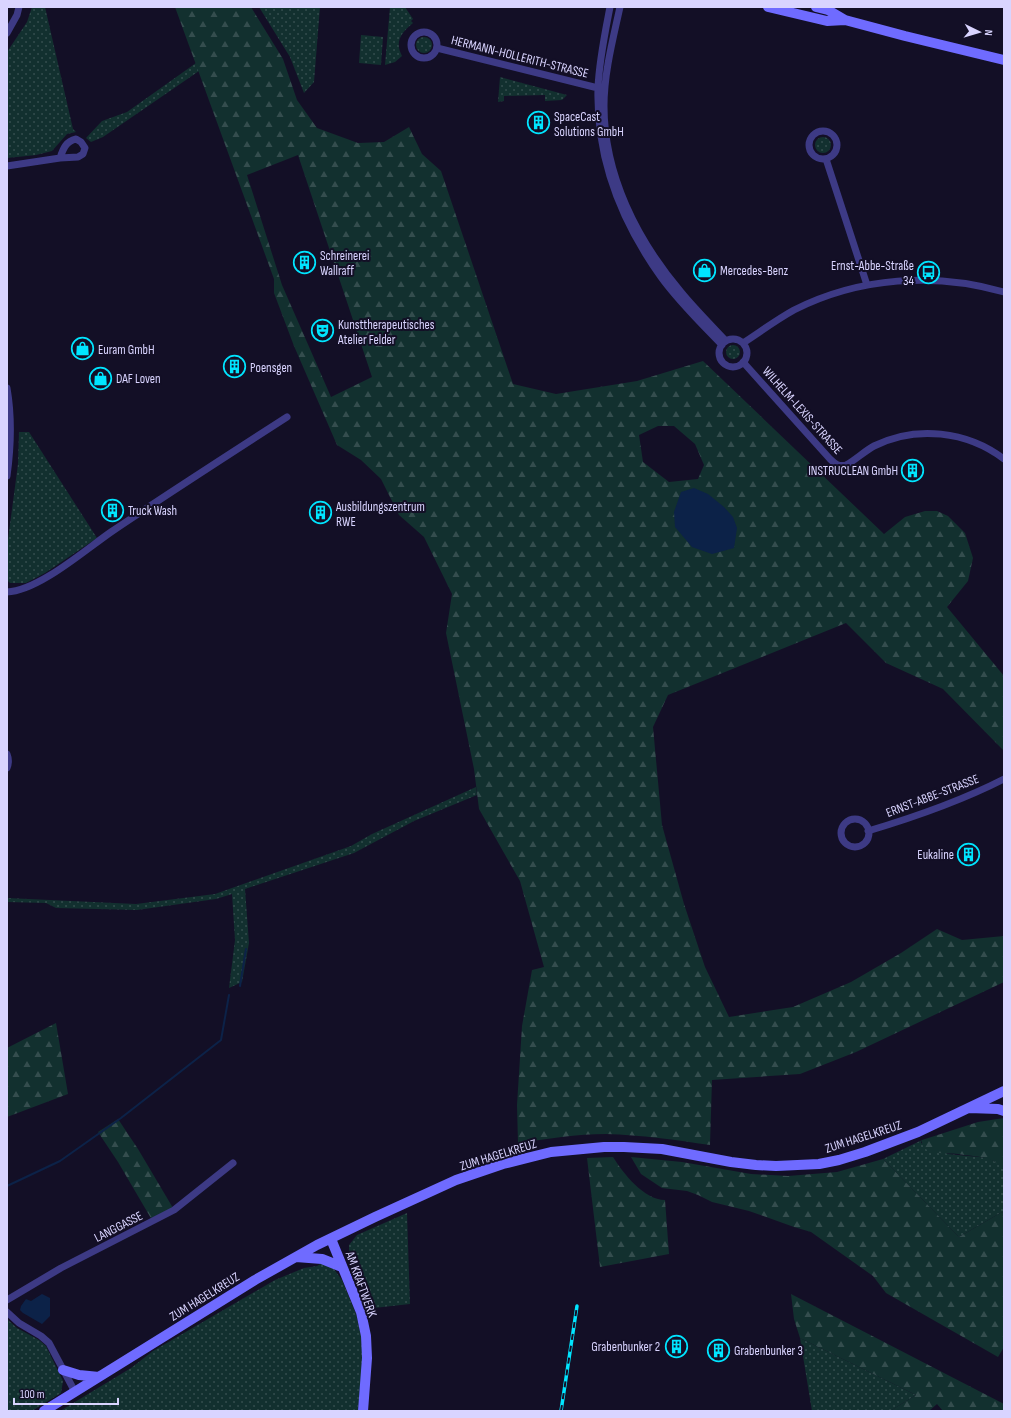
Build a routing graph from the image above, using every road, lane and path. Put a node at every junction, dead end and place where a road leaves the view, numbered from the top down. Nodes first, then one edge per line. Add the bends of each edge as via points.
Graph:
1 (19, 7) edge
2 (610, 7) edge
3 (620, 7) edge
4 (768, 7) edge
5 (816, 7) edge
6 (845, 20) junction
7 (7, 33) edge
8 (437, 48) dead end
9 (1004, 60) edge
10 (598, 88) junction
11 (606, 90) junction
12 (60, 158) dead end
13 (826, 159) dead end
14 (7, 166) edge
15 (867, 285) junction
16 (1004, 292) edge
17 (724, 343) junction
18 (743, 343) junction
19 (743, 362) junction
20 (7, 388) edge
21 (287, 417) dead end
22 (1004, 458) edge
23 (7, 476) edge
24 (7, 592) edge
25 (7, 754) edge
26 (7, 768) edge
27 (1004, 779) edge
28 (868, 831) dead end
29 (1004, 1091) edge
30 (967, 1108) junction
31 (1004, 1111) edge
32 (232, 1163) dead end
33 (331, 1239) junction
34 (296, 1257) junction
35 (342, 1267) junction
36 (7, 1300) edge
37 (7, 1312) edge
38 (63, 1370) junction
39 (99, 1377) junction
40 (75, 1392) junction
41 (44, 1411) edge
42 (363, 1411) edge

1 - 7 street
2 - 10 street, HERMANN-HOLLERITH-STRASSE
3 - 11 street, HERMANN-HOLLERITH-STRASSE
4 - 6 main road via 827,21
5 - 6 main road via 828,10
6 - 9 main road
8 - 10 street, HERMANN-HOLLERITH-STRASSE
10 - 11 street, HERMANN-HOLLERITH-STRASSE
10 - 17 street, HERMANN-HOLLERITH-STRASSE via 599,119 610,180 629,227 676,296
11 - 17 street, HERMANN-HOLLERITH-STRASSE via 605,119 609,151 615,178 635,225 662,269
12 - 14 street
13 - 15 street
15 - 16 street via 915,280 952,281
15 - 18 street via 835,293 794,310
17 - 18 street via 734,339
17 - 19 street via 720,353 723,361 730,366
18 - 19 street via 747,351
19 - 22 street, WILHELM-LEXIS-STRASSE via 830,459 840,466 874,446 913,434 936,433 958,437 978,443
20 - 23 street via 11,427
21 - 24 street via 47,577 24,589
25 - 26 street
27 - 28 street, ERNST-ABBE-STRASSE via 918,816
29 - 30 main road, ZUM HAGELKREUZ
30 - 31 main road
30 - 33 main road, ZUM HAGELKREUZ via 918,1132 865,1152 819,1164 756,1165 662,1149 624,1147 551,1152 503,1164 456,1180
32 - 36 street, LANGGASSE via 174,1210 61,1268
33 - 34 main road, ZUM HAGELKREUZ
33 - 35 main road, AM KRAFTWERK
34 - 35 main road via 322,1258
34 - 39 main road, ZUM HAGELKREUZ
35 - 42 main road, AM KRAFTWERK via 361,1312 366,1336 368,1358
37 - 38 street via 49,1343
38 - 39 main road
38 - 40 street
39 - 40 main road, ZUM HAGELKREUZ
40 - 41 main road, ZUM HAGELKREUZ

